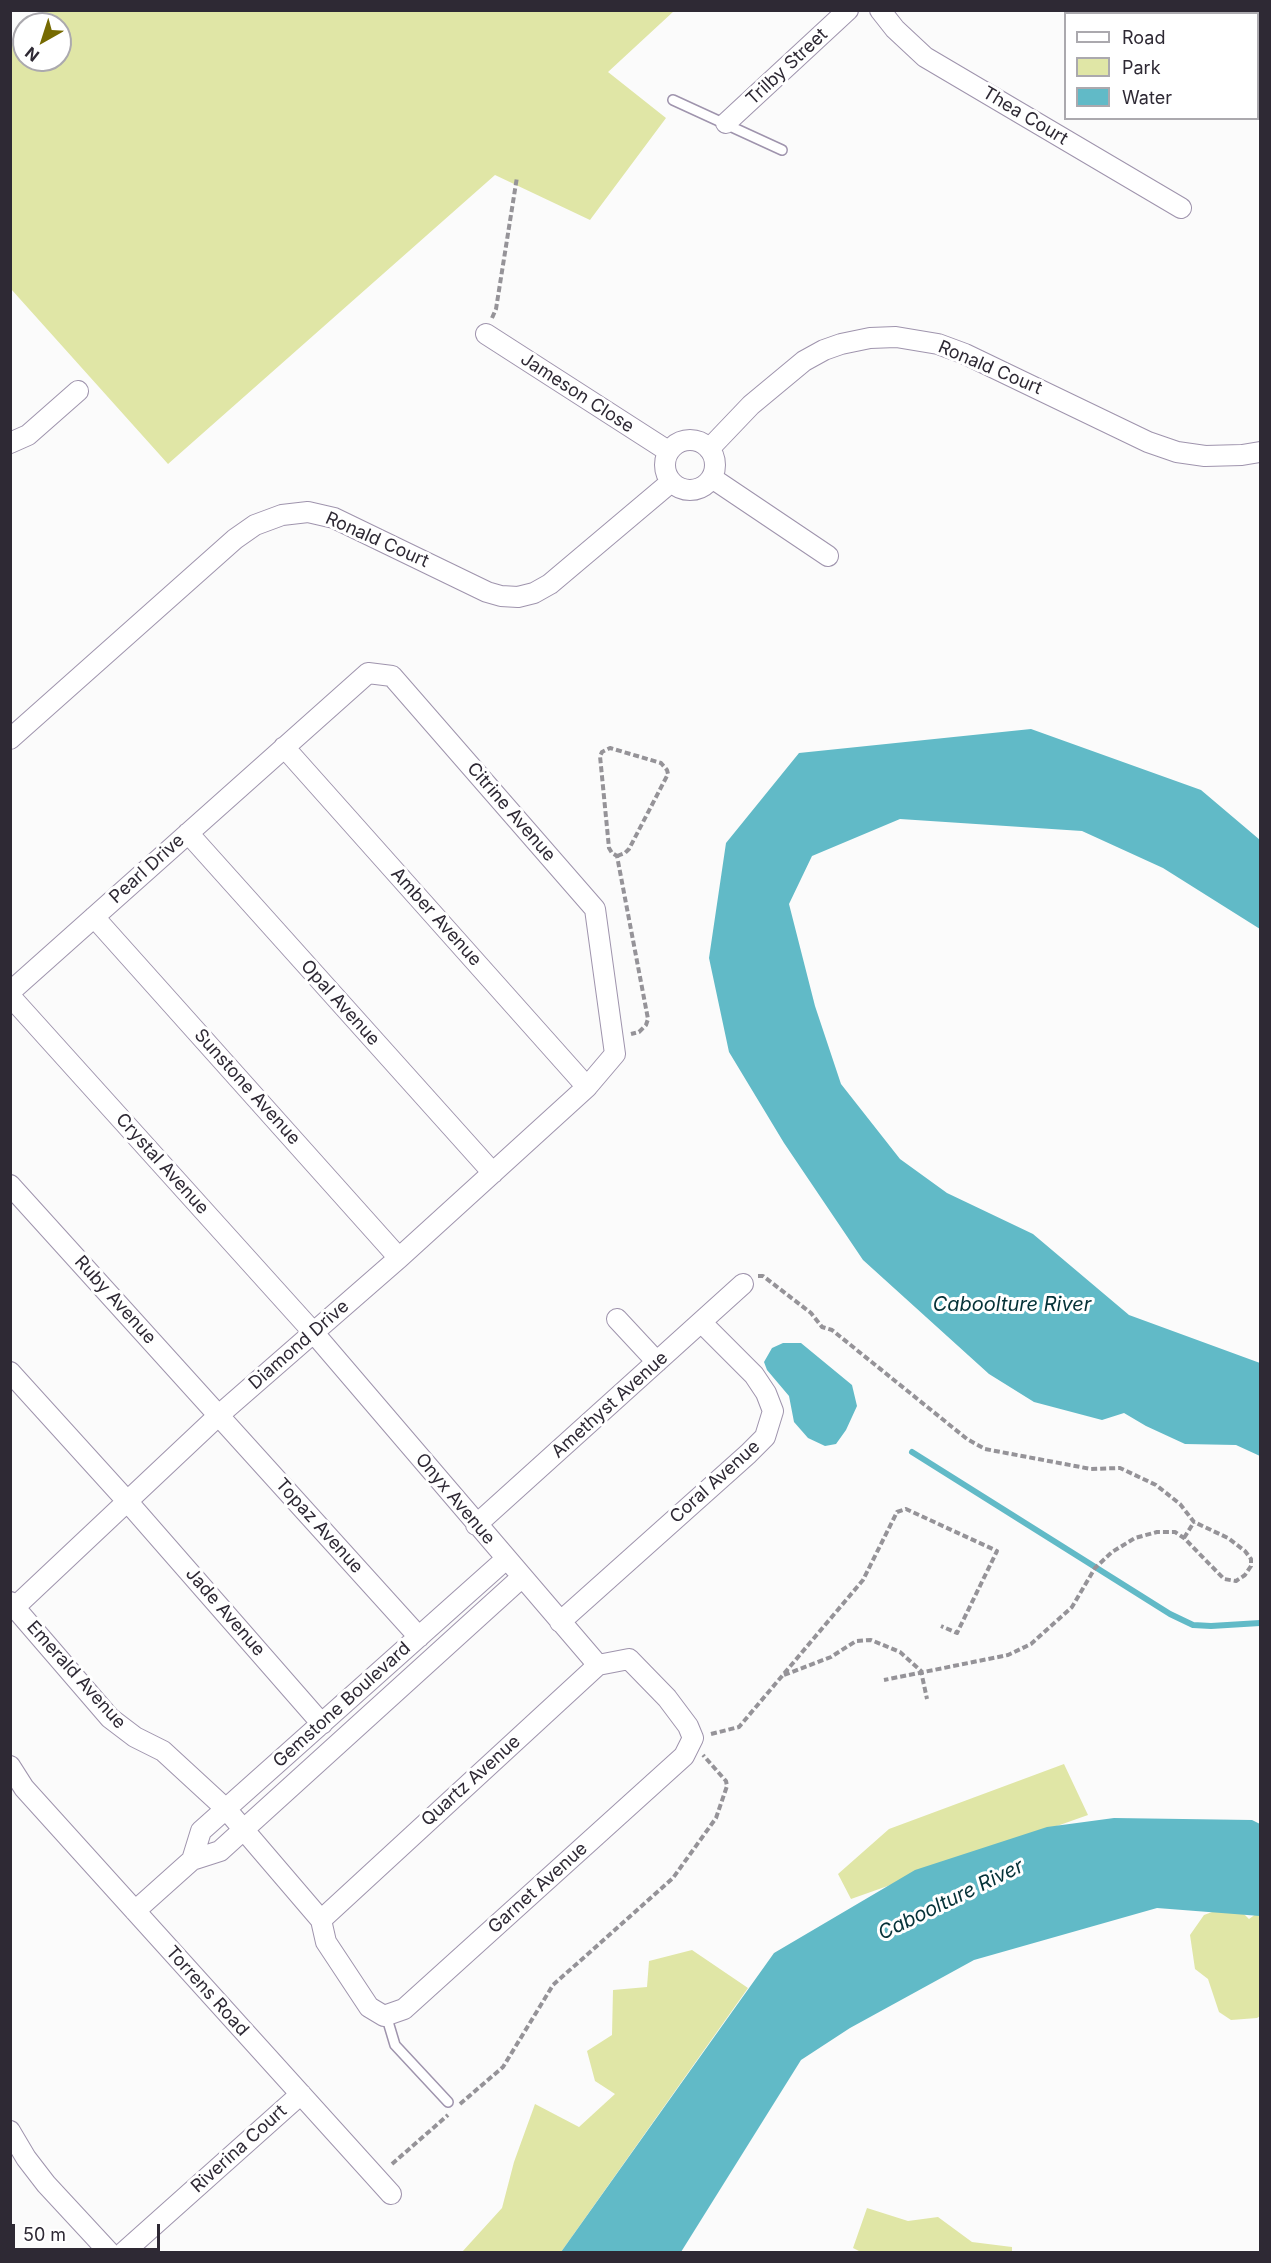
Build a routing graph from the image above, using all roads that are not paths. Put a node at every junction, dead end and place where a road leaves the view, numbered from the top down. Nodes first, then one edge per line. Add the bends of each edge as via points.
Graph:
1 (848, 10) edge
2 (880, 10) edge
3 (673, 100) dead end
4 (726, 123) junction
5 (782, 150) dead end
6 (1180, 208) dead end
7 (486, 334) road end
8 (78, 391) dead end
9 (10, 443) edge
10 (709, 449) junction
11 (668, 451) junction
12 (1260, 452) edge
13 (712, 478) junction
14 (671, 482) junction
15 (828, 556) dead end
16 (10, 739) edge
17 (284, 747) junction
18 (188, 832) junction
19 (94, 916) junction
20 (10, 994) edge
21 (587, 1087) junction
22 (493, 1173) junction
23 (10, 1185) edge
24 (399, 1258) junction
25 (743, 1284) road end
26 (617, 1319) dead end
27 (702, 1323) junction
28 (313, 1332) junction
29 (657, 1362) junction
30 (10, 1372) edge
31 (219, 1415) junction
32 (128, 1501) junction
33 (476, 1525) junction
34 (506, 1560) junction
35 (521, 1578) junction
36 (13, 1605) edge
37 (560, 1622) junction
38 (419, 1637) junction
39 (598, 1665) junction
40 (322, 1724) junction
41 (10, 1766) edge
42 (17, 1784) edge
43 (226, 1809) junction
44 (243, 1831) junction
45 (192, 1860) junction
46 (135, 1911) junction
47 (321, 1920) junction
48 (386, 2015) junction
49 (301, 2094) junction
50 (448, 2102) dead end
51 (10, 2131) edge
52 (391, 2194) dead end
53 (109, 2253) edge
54 (124, 2253) edge

1 - 4 street, Trilby Street
2 - 6 street, Thea Court via 925,57
3 - 4 lane
4 - 5 lane
7 - 11 street, Jameson Close
8 - 9 street via 28,435
10 - 11 street via 688,440
10 - 12 street, Ronald Court via 751,405 804,361 841,344 896,337 938,344 965,354 1148,442 1177,452 1205,456
10 - 13 street via 715,466
11 - 14 street via 664,467
13 - 14 street via 696,490 682,489
13 - 15 street
14 - 16 street, Ronald Court via 550,584 518,597 487,592 334,518 308,512 282,515 255,525
17 - 18 street, Pearl Drive
17 - 21 street, Amber Avenue
17 - 21 street, Citrine Avenue via 368,673 392,676 595,909 615,1054
18 - 19 street, Pearl Drive
18 - 22 street, Opal Avenue
19 - 20 street, Pearl Drive
19 - 24 street, Sunstone Avenue
20 - 28 street, Crystal Avenue
21 - 22 street, Diamond Drive
22 - 24 street, Diamond Drive
23 - 31 street, Ruby Avenue
24 - 28 street, Diamond Drive
25 - 27 street, Amethyst Avenue
26 - 29 street
27 - 29 street, Amethyst Avenue
27 - 37 street, Coral Avenue via 754,1375 766,1394 772,1411 765,1437
28 - 31 street, Diamond Drive
28 - 33 street, Onyx Avenue
29 - 33 street, Amethyst Avenue
30 - 32 street, Jade Avenue
31 - 32 street, Diamond Drive
31 - 38 street, Topaz Avenue
32 - 36 street, Diamond Drive
32 - 40 street, Jade Avenue
33 - 34 street, Onyx Avenue
34 - 35 street, Onyx Avenue
34 - 38 street, Gemstone Boulevard
35 - 37 street, Onyx Avenue
35 - 44 street, Gemstone Boulevard
36 - 43 street, Emerald Avenue via 110,1718 163,1751
37 - 39 street, Onyx Avenue
38 - 40 street, Gemstone Boulevard
39 - 47 street, Quartz Avenue
39 - 48 street, Garnet Avenue via 629,1659 667,1698 693,1738 684,1756 404,2009
40 - 43 street, Gemstone Boulevard
41 - 42 street, Torrens Road
42 - 46 street, Torrens Road
43 - 44 street, Emerald Avenue
43 - 45 street, Gemstone Boulevard via 201,1831
44 - 45 street, Gemstone Boulevard via 220,1851
44 - 47 street, Emerald Avenue
45 - 46 street, Gemstone Boulevard
46 - 49 street, Torrens Road
47 - 48 street via 326,1942 369,2007
48 - 50 lane via 395,2045
49 - 52 street, Torrens Road
49 - 54 street, Riverina Court
51 - 53 street via 46,2184

